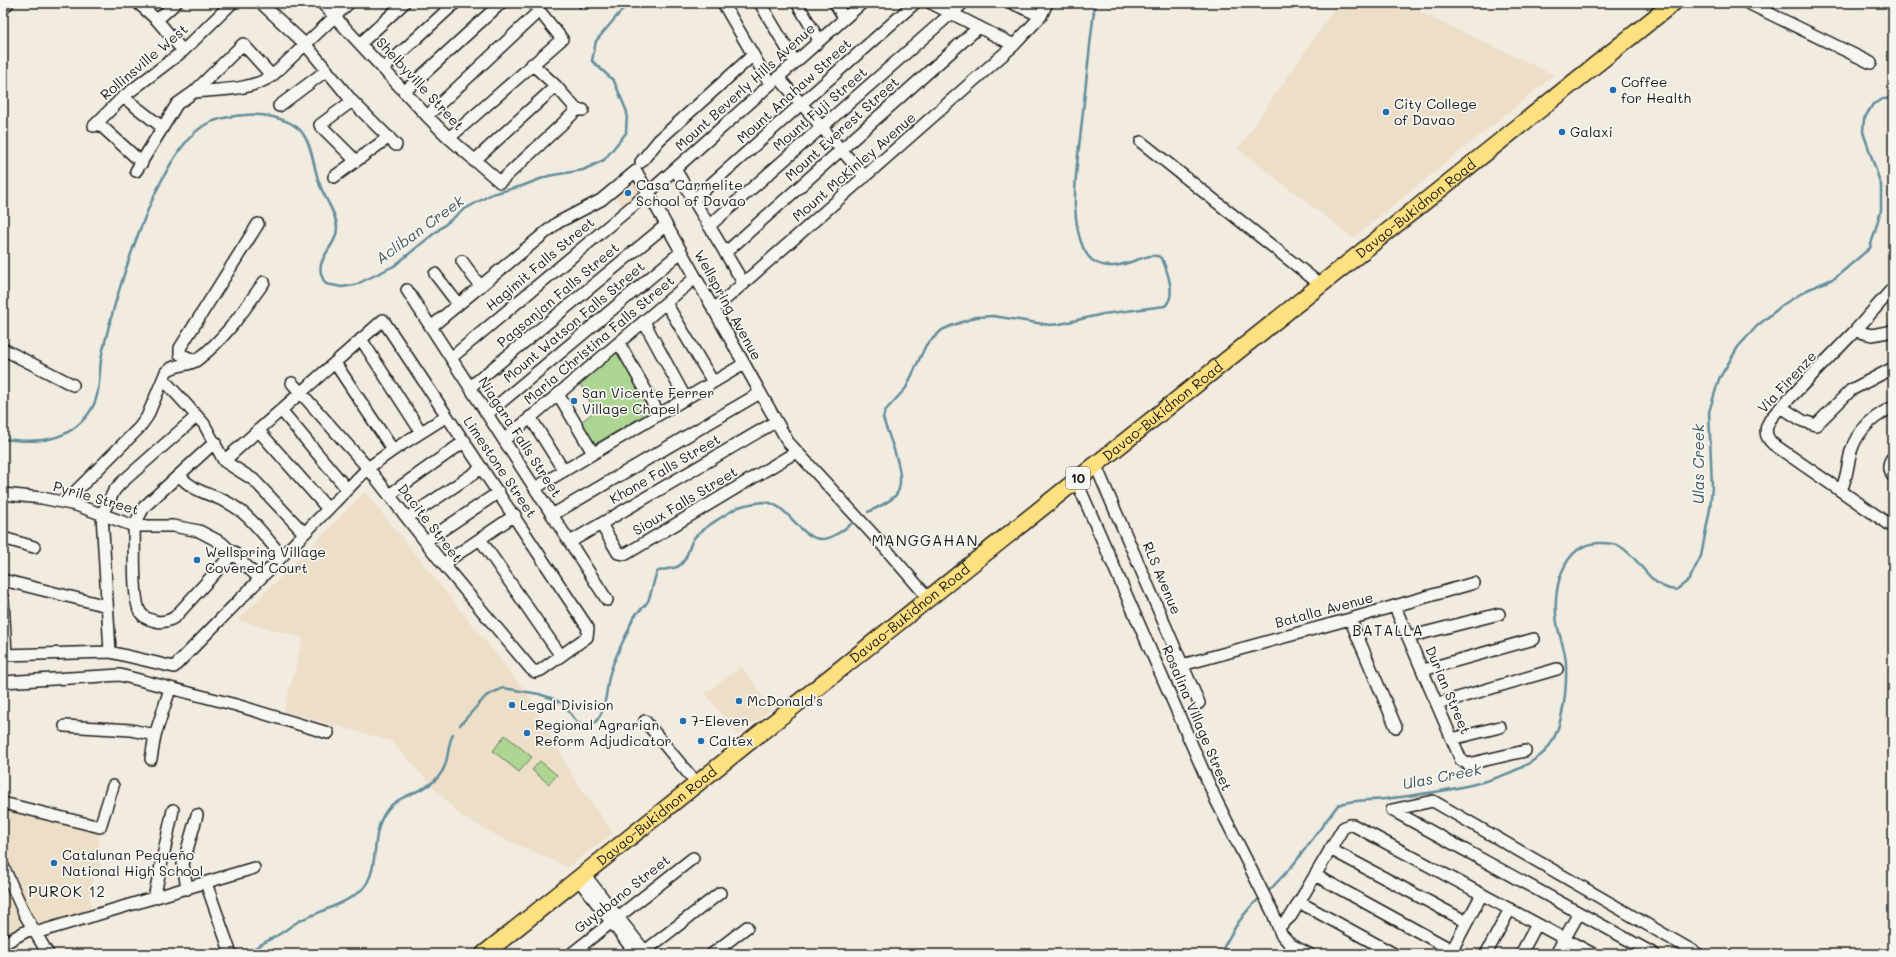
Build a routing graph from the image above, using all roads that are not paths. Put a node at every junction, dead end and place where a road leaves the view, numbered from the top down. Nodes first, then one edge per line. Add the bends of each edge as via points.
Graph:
1 (8, 3) edge
2 (138, 3) edge
3 (176, 3) edge
4 (232, 3) edge
5 (261, 3) edge
6 (322, 3) edge
7 (349, 3) edge
8 (404, 3) edge
9 (455, 3) edge
10 (501, 3) edge
11 (723, 3) edge
12 (760, 3) edge
13 (798, 3) edge
14 (835, 3) edge
15 (862, 3) edge
16 (915, 3) edge
17 (931, 3) edge
18 (963, 3) edge
19 (1012, 3) edge
20 (1048, 3) edge
21 (1673, 3) edge
22 (1748, 3) edge
23 (536, 7) edge
24 (3, 8) edge
25 (951, 13) junction
26 (335, 16) junction
27 (1041, 16) junction
28 (844, 18) junction
29 (157, 20) junction
30 (978, 27) junction
31 (819, 40) junction
32 (361, 43) junction
33 (306, 44) junction
34 (1014, 45) junction
35 (183, 51) junction
36 (753, 55) junction
37 (795, 62) junction
38 (1871, 63) dead end
39 (532, 64) junction
40 (383, 69) junction
41 (327, 70) junction
42 (272, 76) junction
43 (774, 81) junction
44 (556, 86) junction
45 (194, 92) junction
46 (404, 92) junction
47 (123, 97) junction
48 (352, 101) junction
49 (802, 105) junction
50 (279, 106) dead end
51 (427, 116) junction
52 (162, 127) junction
53 (822, 128) junction
54 (449, 138) junction
55 (1141, 142) dead end
56 (841, 150) junction
57 (356, 161) junction
58 (474, 161) junction
59 (638, 167) junction
60 (675, 169) junction
61 (334, 177) dead end
62 (865, 177) junction
63 (648, 193) junction
64 (693, 200) junction
65 (258, 224) dead end
66 (666, 225) junction
67 (709, 226) junction
68 (681, 252) junction
69 (725, 253) junction
70 (462, 262) dead end
71 (435, 274) dead end
72 (695, 278) junction
73 (264, 282) dead end
74 (744, 284) junction
75 (1321, 285) junction
76 (480, 286) junction
77 (1893, 288) edge
78 (407, 290) dead end
79 (666, 302) junction
80 (458, 304) junction
81 (713, 310) junction
82 (644, 322) junction
83 (431, 327) junction
84 (1893, 331) edge
85 (1855, 332) junction
86 (361, 339) junction
87 (619, 343) junction
88 (3, 348) edge
89 (451, 358) junction
90 (196, 361) junction
91 (335, 363) junction
92 (744, 364) junction
93 (1893, 368) edge
94 (163, 379) junction
95 (713, 382) junction
96 (292, 383) dead end
97 (73, 385) dead end
98 (470, 387) junction
99 (301, 393) junction
100 (760, 393) junction
101 (558, 394) junction
102 (686, 398) junction
103 (1781, 407) junction
104 (1893, 407) edge
105 (281, 410) junction
106 (487, 414) junction
107 (659, 414) junction
108 (197, 416) junction
109 (447, 416) junction
110 (530, 417) junction
111 (775, 422) junction
112 (258, 430) junction
113 (421, 432) junction
114 (504, 440) junction
115 (215, 442) junction
116 (465, 442) junction
117 (393, 450) junction
118 (796, 452) junction
119 (593, 453) junction
120 (1893, 456) edge
121 (224, 461) junction
122 (1095, 464) junction
123 (368, 468) junction
124 (482, 468) junction
125 (564, 471) junction
126 (179, 475) junction
127 (1893, 476) edge
128 (1076, 480) junction
129 (535, 488) junction
130 (347, 489) junction
131 (1841, 490) junction
132 (499, 492) junction
133 (3, 494) edge
134 (389, 495) junction
135 (65, 502) junction
136 (328, 509) junction
137 (102, 514) junction
138 (515, 515) junction
139 (552, 515) junction
140 (407, 518) junction
141 (601, 524) junction
142 (134, 526) junction
143 (1893, 527) edge
144 (304, 533) junction
145 (3, 538) edge
146 (480, 539) junction
147 (426, 542) junction
148 (570, 542) junction
149 (34, 547) dead end
150 (234, 552) junction
151 (281, 555) junction
152 (443, 564) junction
153 (260, 578) junction
154 (3, 580) edge
155 (1474, 582) dead end
156 (929, 599) junction
157 (3, 600) edge
158 (607, 600) dead end
159 (107, 606) junction
160 (1395, 607) junction
161 (1499, 614) dead end
162 (1350, 619) junction
163 (1408, 637) junction
164 (1534, 639) dead end
165 (110, 652) junction
166 (5, 655) edge
167 (561, 656) junction
168 (1182, 665) junction
169 (1557, 669) dead end
170 (1423, 670) junction
171 (3, 682) edge
172 (170, 689) junction
173 (1199, 703) dead end
174 (1437, 704) junction
175 (645, 721) dead end
176 (65, 726) dead end
177 (1396, 727) dead end
178 (1500, 727) dead end
179 (328, 733) dead end
180 (155, 735) junction
181 (1452, 739) junction
182 (1525, 751) dead end
183 (151, 759) dead end
184 (696, 784) junction
185 (113, 786) dead end
186 (3, 804) edge
187 (173, 810) dead end
188 (197, 815) dead end
189 (1330, 849) junction
190 (693, 858) dead end
191 (3, 866) edge
192 (254, 868) dead end
193 (1315, 875) junction
194 (581, 877) junction
195 (206, 883) junction
196 (187, 888) junction
197 (720, 893) dead end
198 (1482, 894) junction
199 (154, 898) junction
200 (1299, 902) junction
201 (1510, 909) junction
202 (1578, 913) junction
203 (614, 920) junction
204 (1467, 922) junction
205 (1537, 924) junction
206 (747, 927) dead end
207 (1279, 927) junction
208 (33, 930) junction
209 (1564, 938) junction
210 (3, 944) edge
211 (1451, 952) edge
212 (642, 953) edge
213 (48, 954) edge
214 (231, 954) edge
215 (484, 954) edge
216 (571, 954) edge
217 (712, 954) edge
218 (1309, 954) edge
219 (1394, 954) edge
220 (1486, 954) edge
221 (1521, 954) edge
222 (1556, 954) edge
223 (1592, 954) edge
224 (1654, 954) edge
225 (1698, 954) edge

1 - 24 street
2 - 29 street
3 - 29 street
4 - 35 street, Rollinsville West
5 - 33 street
6 - 26 street, Shelbyville Street
7 - 26 street
8 - 32 street
9 - 40 street
10 - 46 street
11 - 36 street
12 - 37 street
13 - 31 street
14 - 28 street
15 - 28 street, Mount Beverly Hills Avenue
16 - 49 street, Mount Anahaw Street
17 - 25 street
18 - 25 street
19 - 27 street
20 - 27 street, Mount McKinley Avenue
21 - 75 highway, Davao-Bukidnon Road / 10
22 - 38 street
23 - 39 street via 562,39
23 - 51 street
25 - 30 street
25 - 53 street, Mount Fuji Street
26 - 32 street, Shelbyville Street
26 - 33 street
27 - 34 street, Mount McKinley Avenue
28 - 31 street, Mount Beverly Hills Avenue
29 - 35 street
30 - 34 street
30 - 56 street, Mount Everest Street
31 - 37 street, Mount Beverly Hills Avenue
32 - 40 street, Shelbyville Street
33 - 41 street
33 - 42 street
34 - 62 street, Mount McKinley Avenue
35 - 47 street, Rollinsville West
36 - 43 street
36 - 59 street via 659,140
37 - 43 street, Mount Beverly Hills Avenue
39 - 44 street
39 - 54 street
40 - 46 street, Shelbyville Street
41 - 48 street
41 - 50 street
42 - 45 street via 248,86
42 - 45 street via 243,44
43 - 49 street
43 - 60 street, Mount Beverly Hills Avenue
44 - 58 street
44 - 58 street, Shelbyville Street via 580,110 500,182
45 - 52 street via 177,104
46 - 51 street, Shelbyville Street
47 - 52 street
47 - 52 street, Rollinsville West via 96,125 139,167
48 - 57 street via 320,125
48 - 57 street via 393,141
49 - 53 street
49 - 64 street, Mount Anahaw Street
51 - 54 street, Shelbyville Street
53 - 56 street
53 - 67 street, Mount Fuji Street
54 - 58 street, Shelbyville Street
55 - 75 street
56 - 62 street
56 - 69 street, Mount Everest Street
57 - 61 street
59 - 63 street, Wellspring Avenue
59 - 76 street via 601,200 557,223
60 - 63 street, Mount Beverly Hills Avenue
60 - 64 street
62 - 74 street, Mount McKinley Avenue
63 - 66 street, Wellspring Avenue
63 - 89 street, Hagimit Falls Street
64 - 67 street
65 - 90 street via 180,348 180,354
66 - 68 street, Wellspring Avenue
66 - 98 street, Pagsanjan Falls Street
67 - 69 street
68 - 72 street, Wellspring Avenue
68 - 106 street, Mount Watson Falls Street
69 - 74 street
70 - 76 street
71 - 80 street
72 - 79 street, Maria Christina Falls Street
72 - 81 street, Wellspring Avenue
73 - 90 street via 223,337
74 - 81 street, Mount McKinley Avenue
75 - 122 highway, Davao-Bukidnon Road / 10
76 - 80 street
77 - 85 street, Via Firenze
78 - 83 street, Niagara Falls Street
79 - 82 street, Maria Christina Falls Street
79 - 95 street
80 - 83 street
81 - 92 street, Wellspring Avenue
82 - 87 street, Maria Christina Falls Street
82 - 102 street
83 - 89 street, Niagara Falls Street
84 - 85 street via 1872,335
85 - 103 street, Via Firenze
86 - 91 street
86 - 109 street, Limestone Street via 383,320
86 - 113 street
87 - 101 street, Maria Christina Falls Street
87 - 107 street
88 - 97 street
89 - 98 street, Niagara Falls Street
90 - 94 street via 170,368
91 - 99 street
91 - 117 street
92 - 95 street
92 - 100 street, Wellspring Avenue
93 - 103 street via 1851,390 1816,425 1810,425
94 - 108 street
94 - 135 street via 147,417 139,428
95 - 102 street
96 - 99 street, Dacite Street
98 - 106 street, Niagara Falls Street
99 - 105 street
99 - 123 street, Dacite Street
100 - 111 street, Wellspring Avenue
100 - 139 street
101 - 110 street, Maria Christina Falls Street
101 - 119 street
102 - 107 street
103 - 131 street, Via Firenze via 1767,426 1769,440
104 - 131 street via 1880,413 1858,434
105 - 112 street
105 - 130 street
106 - 114 street, Niagara Falls Street
107 - 119 street
108 - 115 street
108 - 137 street via 121,483
109 - 113 street
109 - 116 street, Limestone Street
110 - 114 street, Maria Christina Falls Street
110 - 125 street
111 - 118 street, Wellspring Avenue
111 - 141 street, Khone Falls Street
112 - 121 street
112 - 136 street
113 - 117 street
114 - 129 street, Niagara Falls Street
115 - 121 street
115 - 126 street
116 - 124 street, Limestone Street
116 - 134 street
117 - 123 street
118 - 141 street, Sioux Falls Street via 626,554 618,553
118 - 156 street, Wellspring Avenue
119 - 125 street
120 - 127 street via 1888,466
121 - 144 street via 254,480
122 - 128 highway, Davao-Bukidnon Road / 10
122 - 168 street, RLS Avenue
123 - 130 street
123 - 134 street, Dacite Street
124 - 132 street, Limestone Street
124 - 140 street
125 - 129 street
126 - 142 street via 144,507
126 - 151 street via 193,489 241,511
128 - 156 highway, Davao-Bukidnon Road / 10
128 - 207 street, Rosalina Village Street via 1216,800
129 - 139 street, Niagara Falls Street
130 - 136 street
131 - 143 street, Via Firenze
132 - 138 street, Limestone Street
132 - 147 street
133 - 135 street, Pyrile Street
134 - 140 street, Dacite Street
135 - 137 street, Pyrile Street
136 - 144 street
137 - 142 street, Pyrile Street
137 - 159 street
138 - 146 street
138 - 167 street, Limestone Street via 588,628 587,637
139 - 148 street, Niagara Falls Street
140 - 147 street, Dacite Street
141 - 148 street, Khone Falls Street
142 - 150 street, Pyrile Street via 173,526 199,531 210,535
142 - 150 street via 137,603 146,619 158,622 169,621 175,617
144 - 151 street
145 - 149 street
146 - 152 street
146 - 167 street
147 - 152 street, Dacite Street
148 - 158 street, Niagara Falls Street
150 - 153 street, Pyrile Street
151 - 153 street
152 - 167 street, Dacite Street via 531,669 535,672 541,670
153 - 165 street via 174,667
154 - 159 street
155 - 160 street, Batalla Avenue
156 - 184 highway, Davao-Bukidnon Road / 10
157 - 166 street
159 - 165 street
160 - 162 street, Batalla Avenue
160 - 163 street, Durian Street
161 - 163 street
162 - 168 street, Batalla Avenue
162 - 177 street
163 - 170 street, Durian Street
164 - 170 street
165 - 166 street
168 - 173 street, RLS Avenue
169 - 174 street
170 - 174 street, Durian Street
171 - 172 street via 120,675
172 - 179 street via 236,705
172 - 180 street
174 - 181 street, Durian Street
175 - 184 street
176 - 180 street via 131,730
178 - 181 street
180 - 183 street
181 - 182 street, Durian Street via 1461,760 1468,764
184 - 194 highway, Davao-Bukidnon Road / 10
185 - 186 street via 100,827
187 - 199 street
188 - 196 street via 183,864
189 - 193 street
189 - 198 street via 1343,828 1349,824 1353,825
189 - 204 street
190 - 203 street, Guyabano Street
191 - 208 street
192 - 195 street
193 - 200 street
193 - 211 street
194 - 203 street
194 - 215 highway, Davao-Bukidnon Road / 10
195 - 196 street
195 - 214 street
196 - 199 street
197 - 212 street
198 - 201 street
198 - 204 street
199 - 208 street
200 - 207 street
200 - 219 street
201 - 205 street
201 - 220 street
202 - 209 street
202 - 224 street
202 - 225 street via 1392,810 1433,801
203 - 212 street
203 - 216 street, Guyabano Street
204 - 211 street
205 - 209 street
205 - 221 street
206 - 217 street
207 - 218 street, Rosalina Village Street via 1285,940
208 - 210 street
208 - 213 street
209 - 222 street
209 - 223 street

